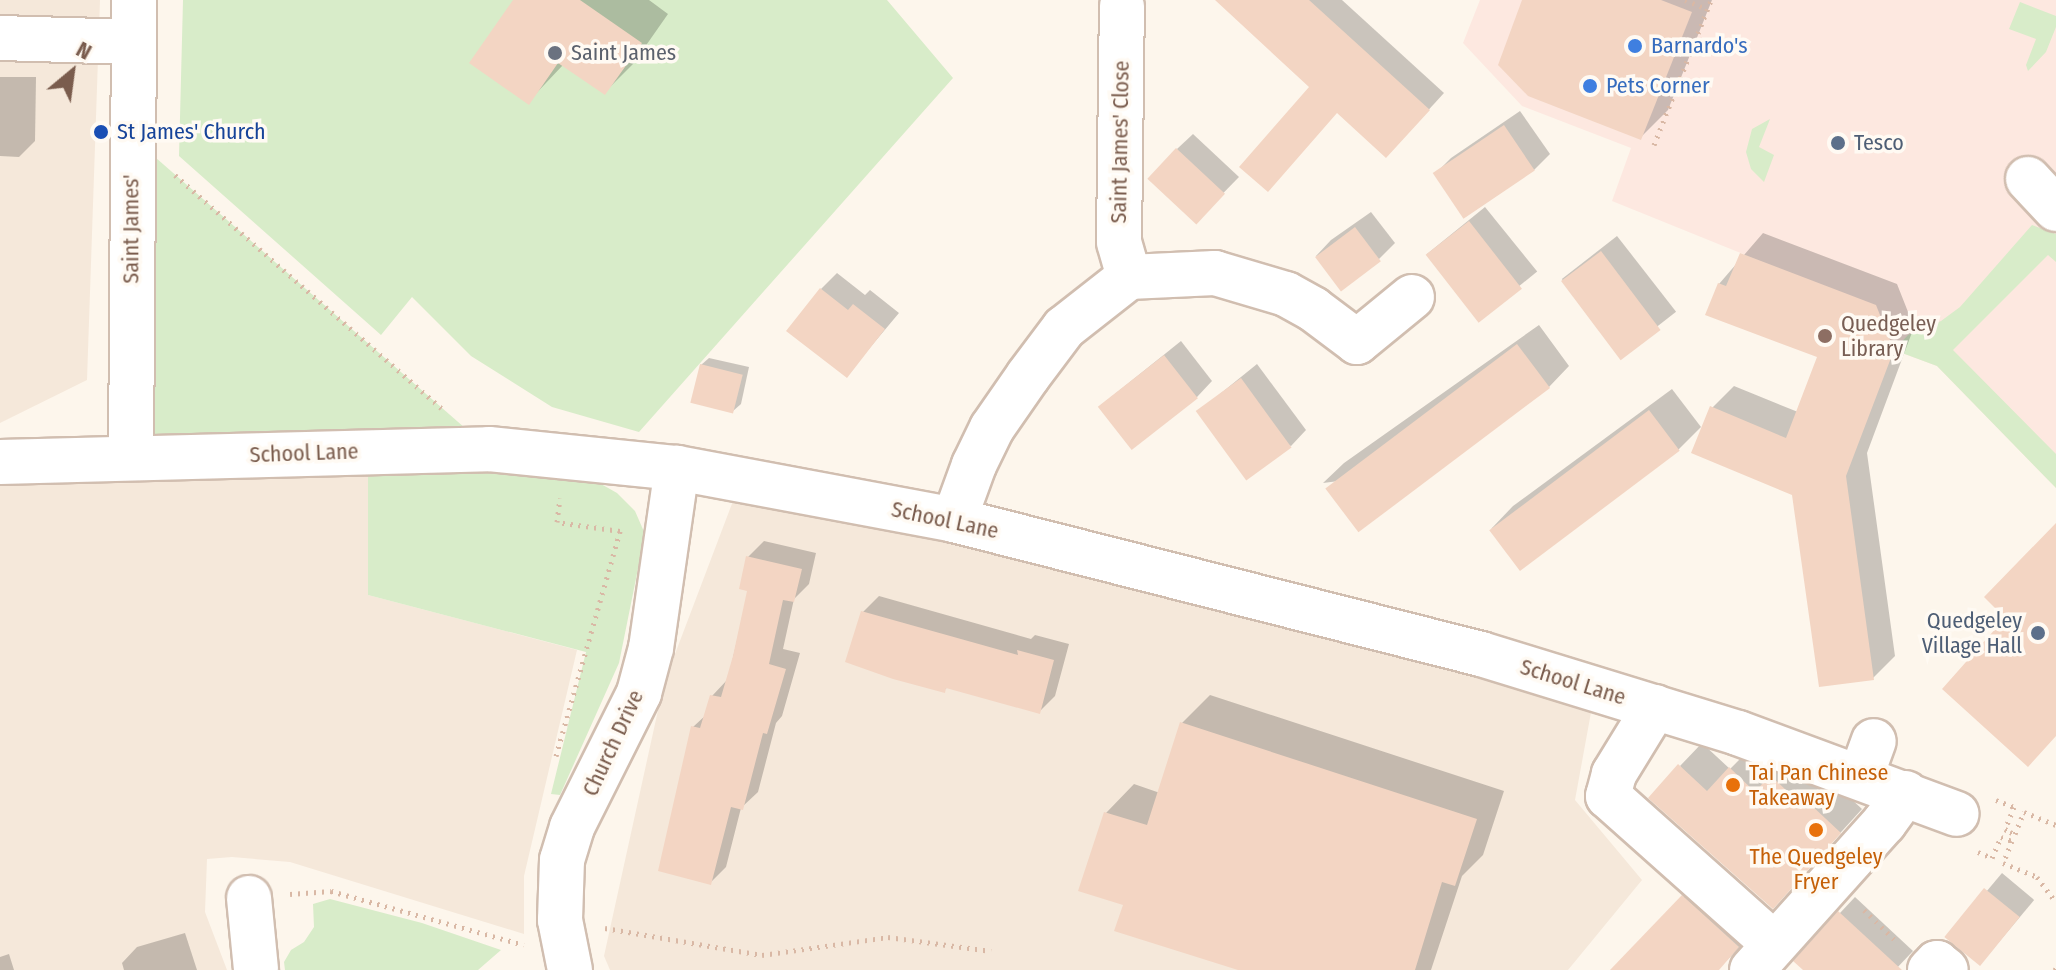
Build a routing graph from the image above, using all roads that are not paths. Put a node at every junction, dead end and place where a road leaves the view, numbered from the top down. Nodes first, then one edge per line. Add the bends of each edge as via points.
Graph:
1 (1122, 6) dead end
2 (134, 21) edge
3 (0, 38) edge
4 (1129, 277) junction
5 (1412, 297) dead end
6 (131, 458) junction
7 (0, 462) edge
8 (677, 468) junction
9 (954, 520) junction
10 (1655, 707) junction
11 (1906, 793) junction
12 (1957, 814) road end
13 (249, 898) road end
14 (565, 955) edge
15 (1763, 956) edge
16 (256, 970) edge
17 (1930, 970) edge
18 (1946, 970) edge

1 - 4 street, Saint James' Close via 1119,242
2 - 3 street
2 - 6 street, Saint James'
4 - 5 street via 1215,273 1286,294 1357,342
4 - 9 street via 1064,328 1028,376 980,453
6 - 7 street, School Lane
6 - 8 street, School Lane via 489,449
8 - 9 street, School Lane
8 - 14 street, Church Drive via 651,648 639,693 572,827 562,860
9 - 10 street, School Lane via 1481,654
10 - 11 street, School Lane via 1868,758
10 - 15 street via 1614,774 1608,796
11 - 12 street, School Lane
11 - 15 street
13 - 16 street
17 - 18 street via 1937,963

